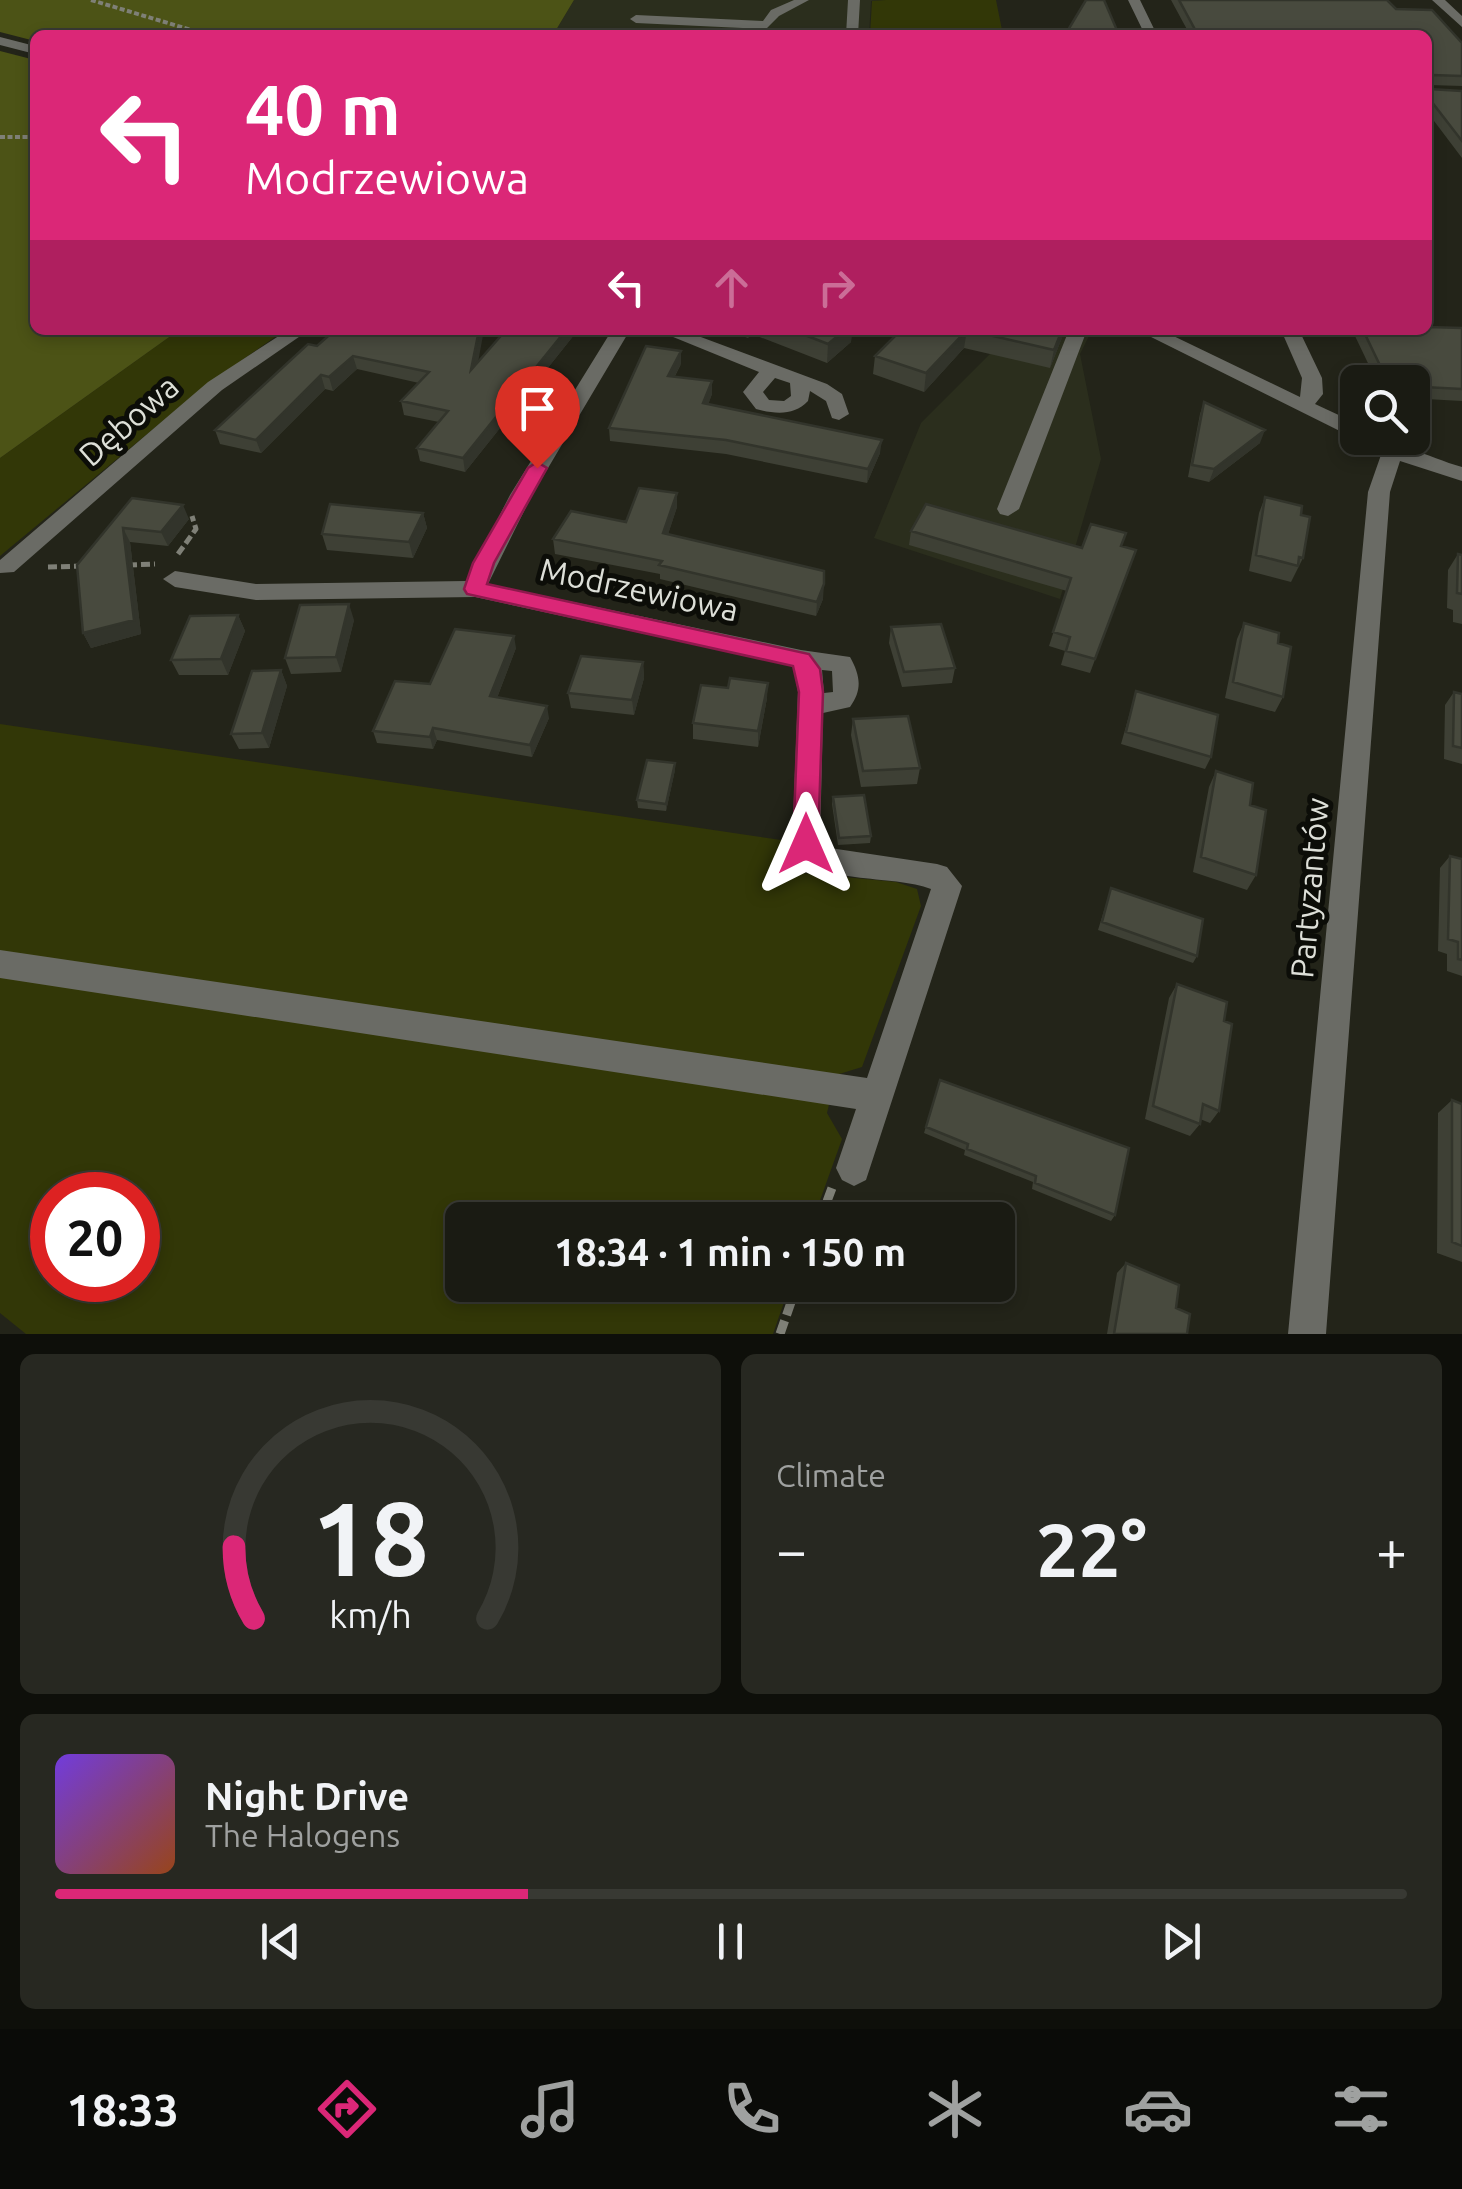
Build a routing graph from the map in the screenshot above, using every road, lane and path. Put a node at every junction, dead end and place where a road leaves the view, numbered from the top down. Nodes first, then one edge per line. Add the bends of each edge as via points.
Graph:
1 (90, 0) edge
2 (803, 0) edge
3 (837, 0) edge
4 (854, 0) edge
5 (1134, 0) edge
6 (1438, 0) edge
7 (636, 19) dead end
8 (1462, 24) edge
9 (191, 30) edge
10 (852, 30) edge
11 (1149, 30) edge
12 (0, 41) edge
13 (30, 49) edge
14 (0, 137) edge
15 (30, 137) edge
16 (292, 335) edge
17 (618, 335) edge
18 (679, 335) edge
19 (1076, 335) edge
20 (1156, 335) edge
21 (1292, 335) edge
22 (771, 370) junction
23 (799, 380) junction
24 (1303, 405) junction
25 (838, 414) dead end
26 (1340, 423) edge
27 (1380, 455) edge
28 (1410, 455) edge
29 (1462, 474) edge
30 (1008, 509) dead end
31 (192, 516) dead end
32 (98, 566) edge
33 (118, 566) edge
34 (6, 567) joint
35 (176, 572) junction
36 (475, 589) junction
37 (801, 660) junction
38 (810, 706) junction
39 (0, 964) edge
40 (878, 1096) junction
41 (854, 1168) dead end
42 (791, 1302) edge
43 (780, 1334) edge
44 (1307, 1334) edge

1 - 9 path
2 - 7 street via 766,25
3 - 4 street
4 - 10 street
5 - 11 street
6 - 8 street
12 - 13 street
14 - 15 path
16 - 34 street, Dębowa via 220,383
17 - 36 street via 515,505
18 - 22 street
19 - 30 street
20 - 24 street
21 - 24 street via 1312,378 1313,394
22 - 23 street
22 - 23 street via 753,392 762,405 796,404
23 - 25 street via 832,395
24 - 26 street
27 - 44 street, Partyzantów
28 - 29 street
31 - 35 path via 196,529 177,556
32 - 34 path
33 - 35 path
35 - 36 street, Modrzewiowa via 256,592
36 - 37 street, Modrzewiowa
37 - 38 street via 809,669
37 - 38 street, Modrzewiowa via 841,663 846,672 841,700
38 - 40 street via 806,848 824,859 937,876 947,886
39 - 40 street
40 - 41 street
42 - 43 path

